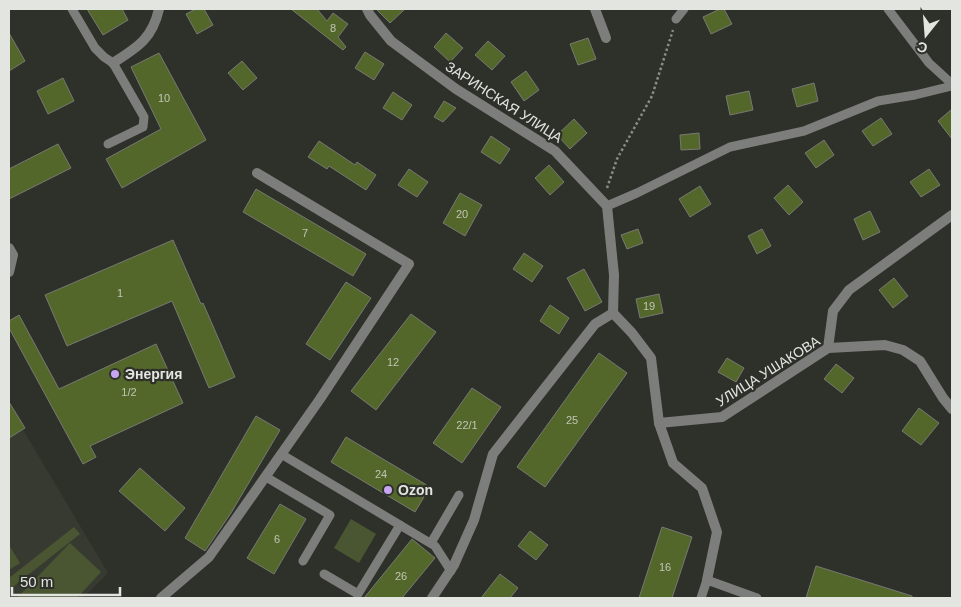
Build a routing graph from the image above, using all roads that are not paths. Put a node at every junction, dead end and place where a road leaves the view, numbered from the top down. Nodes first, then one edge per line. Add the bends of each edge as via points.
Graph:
1 (72, 9) edge
2 (160, 9) edge
3 (367, 9) edge
4 (595, 9) edge
5 (684, 9) edge
6 (888, 9) edge
7 (676, 20) road end
8 (606, 38) dead end
9 (113, 63) junction
10 (952, 85) edge
11 (108, 144) dead end
12 (256, 173) dead end
13 (605, 204) junction
14 (952, 215) edge
15 (9, 248) edge
16 (9, 272) edge
17 (614, 313) junction
18 (828, 348) junction
19 (952, 409) edge
20 (660, 423) junction
21 (280, 454) junction
22 (266, 477) junction
23 (459, 495) dead end
24 (400, 525) junction
25 (431, 543) junction
26 (303, 561) dead end
27 (451, 570) junction
28 (324, 574) dead end
29 (706, 580) junction
30 (161, 598) edge
31 (432, 598) edge
32 (700, 598) edge
33 (757, 598) edge

1 - 9 lane via 95,48
2 - 9 street via 141,45
3 - 13 street, ЗАРИНСКАЯ УЛИЦА via 391,41 456,89 555,151
4 - 8 street
5 - 7 lane
6 - 10 lane via 929,63
9 - 11 lane via 144,117 144,127
10 - 13 lane via 878,100 804,131 730,147
12 - 21 street via 409,264
13 - 17 street via 614,275
14 - 18 street via 849,290 833,311
15 - 16 street via 13,255
17 - 20 street via 651,358
17 - 27 street via 596,324 493,454 474,520
18 - 19 street, УЛИЦА УШАКОВА via 885,345 903,350 920,361
18 - 20 street, УЛИЦА УШАКОВА via 722,417
20 - 29 street via 673,463 702,488 717,532
21 - 22 street
21 - 24 lane
22 - 26 lane via 330,515
22 - 30 street via 209,557
23 - 25 lane
24 - 25 lane
24 - 28 lane via 358,594
25 - 27 lane
27 - 31 street
29 - 32 lane
29 - 33 lane

